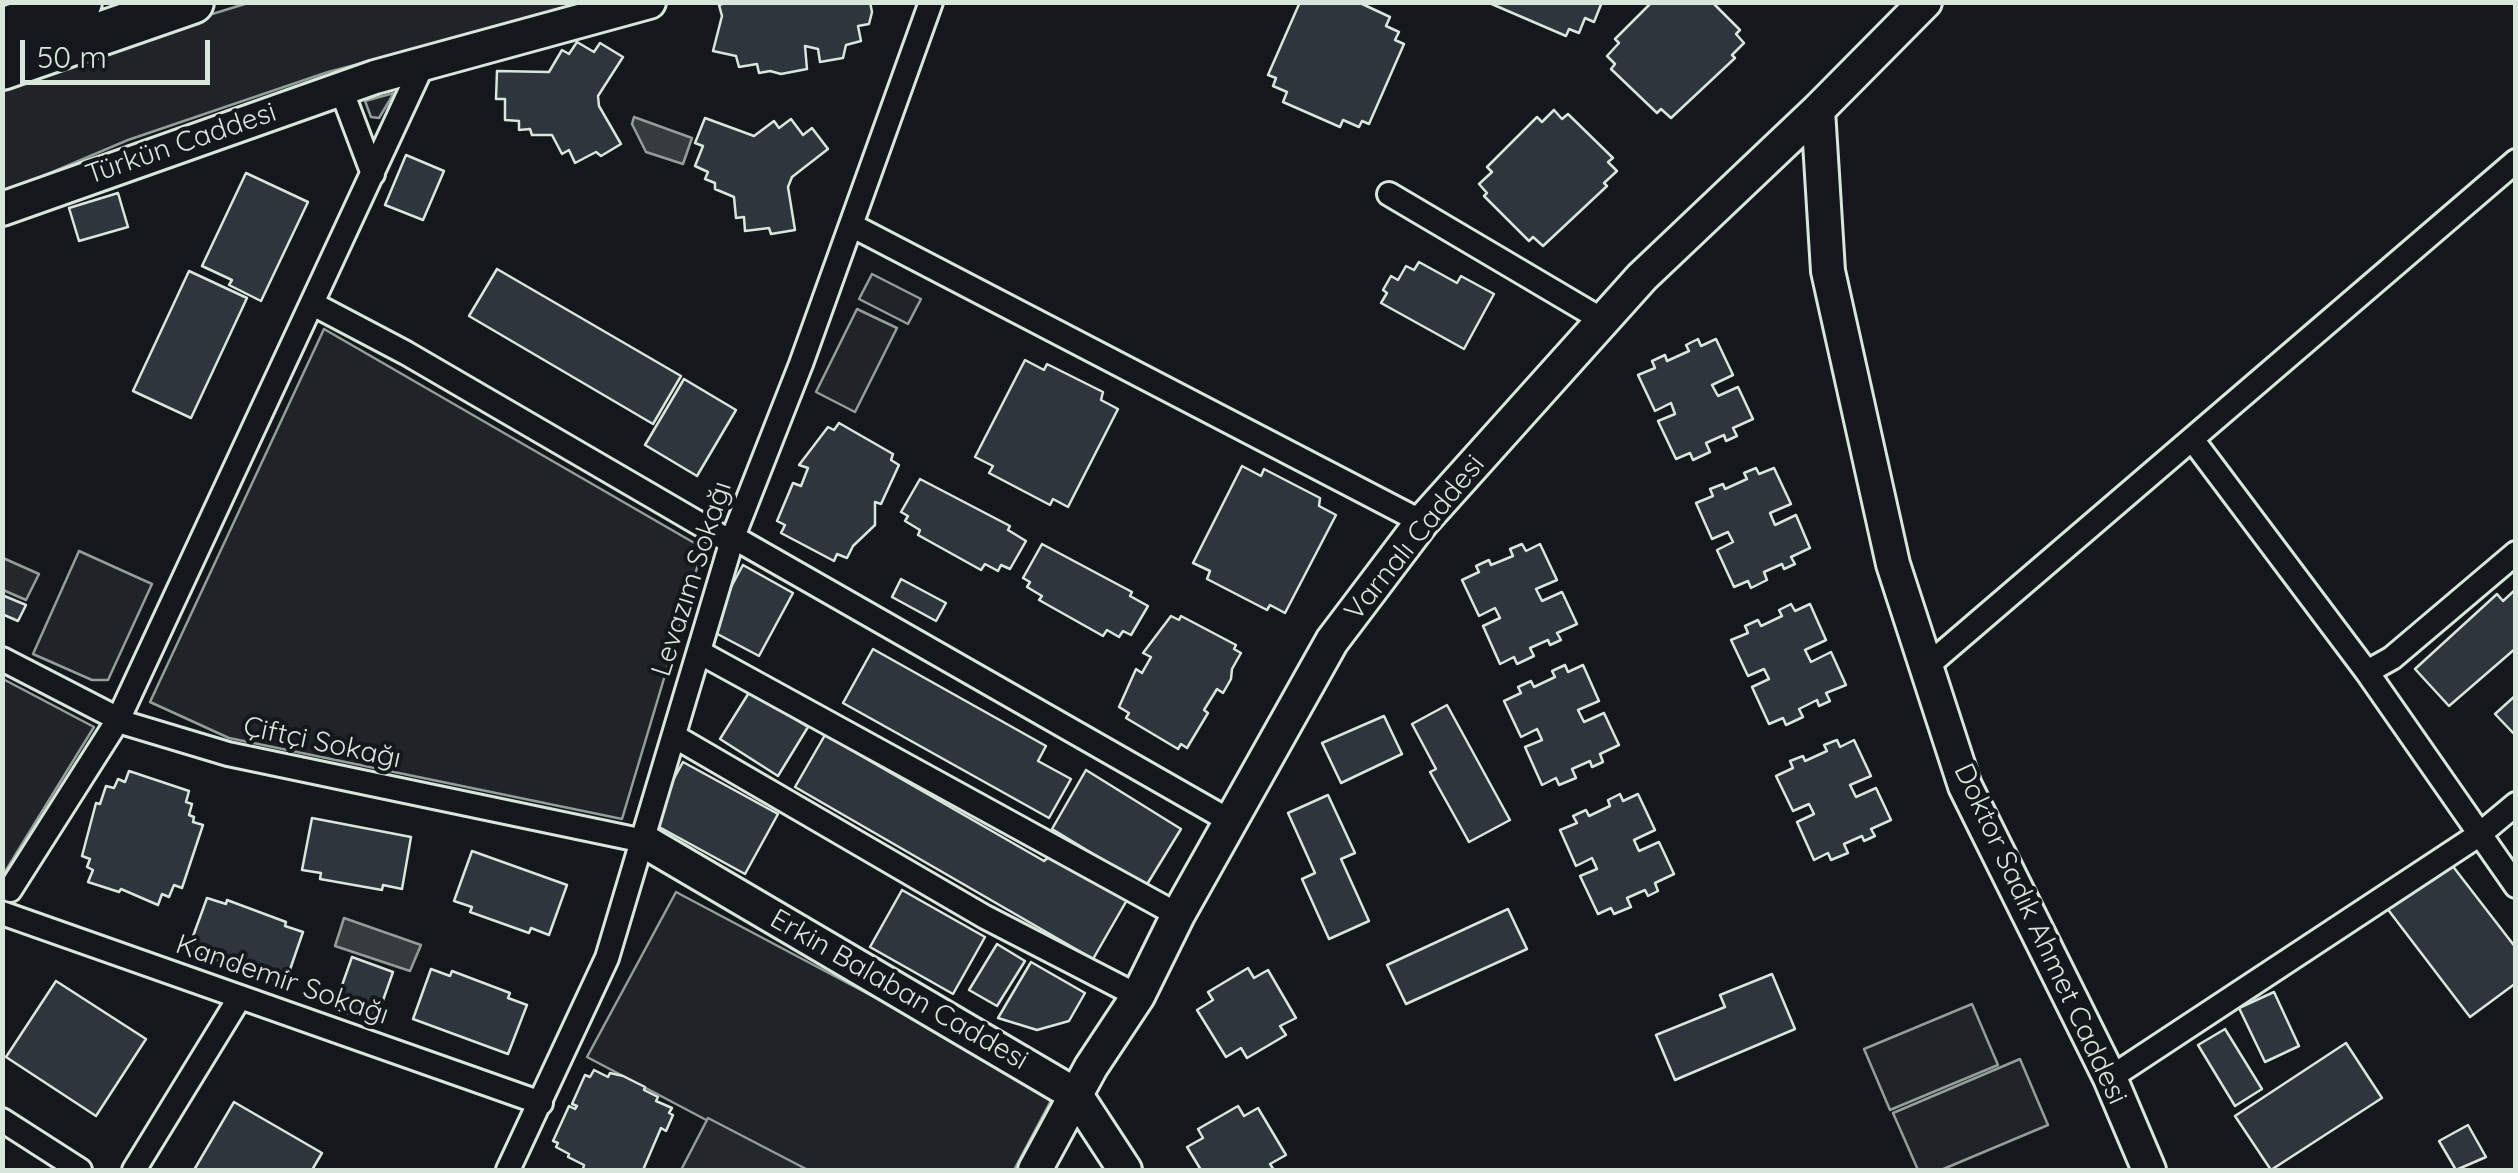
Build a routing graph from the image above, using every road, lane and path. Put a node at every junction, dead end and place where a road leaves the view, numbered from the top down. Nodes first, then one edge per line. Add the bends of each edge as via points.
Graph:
1 (80, 2) edge
2 (192, 2) edge
3 (649, 2) edge
4 (931, 2) edge
5 (1924, 2) edge
6 (2, 30) edge
7 (423, 64) junction
8 (2, 68) edge
9 (340, 89) junction
10 (1818, 110) junction
11 (2516, 161) edge
12 (373, 174) junction
13 (1388, 194) dead end
14 (2, 209) edge
15 (851, 225) junction
16 (312, 304) junction
17 (1604, 321) junction
18 (2192, 439) junction
19 (1422, 522) junction
20 (731, 539) junction
21 (2516, 554) edge
22 (699, 652) junction
23 (2, 659) edge
24 (1926, 667) junction
25 (2367, 672) junction
26 (118, 720) junction
27 (674, 736) junction
28 (2516, 804) edge
29 (1230, 821) junction
30 (2480, 834) junction
31 (644, 841) junction
32 (2516, 886) edge
33 (10, 890) dead end
34 (2, 913) edge
35 (1178, 915) junction
36 (1138, 996) junction
37 (240, 997) junction
38 (2110, 1078) junction
39 (1076, 1095) junction
40 (541, 1103) junction
41 (2, 1120) edge
42 (80, 1170) edge
43 (134, 1170) edge
44 (508, 1170) edge
45 (1036, 1170) edge
46 (1125, 1170) edge
47 (2150, 1170) edge

1 - 6 highway
2 - 8 highway
3 - 7 street, Türkün Caddesi
4 - 15 street, Levazım Sokağı
5 - 10 street, Varnalı Caddesi
7 - 9 street, Türkün Caddesi
7 - 12 street
9 - 12 street
9 - 14 street, Türkün Caddesi
10 - 17 street, Varnalı Caddesi
10 - 24 street, Doktor Sadık Ahmet Caddesi via 1828,271 1893,564
11 - 18 street
12 - 16 street
13 - 17 street
15 - 19 street
15 - 20 street, Levazım Sokağı
16 - 20 street
16 - 26 street
17 - 19 street, Varnalı Caddesi
18 - 24 street
18 - 25 street
19 - 29 street, Varnalı Caddesi via 1332,640
20 - 22 street, Levazım Sokağı
20 - 29 street
21 - 25 street
22 - 27 street, Levazım Sokağı
22 - 35 street
23 - 26 street, Çiftçi Sokağı
24 - 38 street, Doktor Sadık Ahmet Caddesi via 1965,786
25 - 30 street
26 - 31 street, Çiftçi Sokağı via 228,754
26 - 33 street
27 - 31 street, Levazım Sokağı
27 - 36 street via 985,917
28 - 30 street
29 - 35 street, Varnalı Caddesi
30 - 32 street
30 - 38 street
31 - 39 street, Erkin Balaban Caddesi
31 - 40 street, Levazım Sokağı via 608,958
34 - 37 street, Kandemir Sokağı
35 - 36 street, Varnalı Caddesi
36 - 39 street, Varnalı Caddesi
37 - 40 street, Kandemir Sokağı
37 - 43 street
38 - 47 street, Doktor Sadık Ahmet Caddesi
39 - 45 street, Varnalı Caddesi
39 - 46 street, Erkin Balaban Caddesi
40 - 44 street, Levazım Sokağı
41 - 42 street

